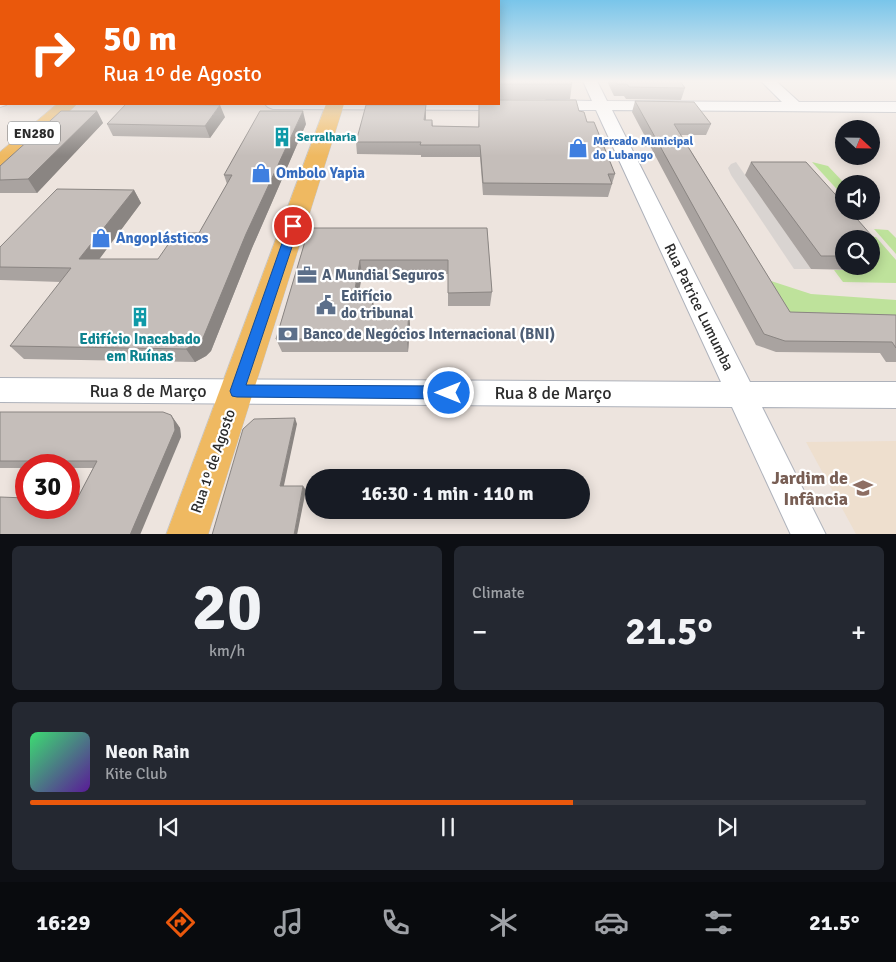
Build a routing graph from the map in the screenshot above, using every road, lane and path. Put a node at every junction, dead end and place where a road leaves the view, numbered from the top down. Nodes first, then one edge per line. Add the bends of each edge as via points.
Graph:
1 (66, 106) edge
2 (334, 106) edge
3 (596, 106) edge
4 (602, 106) junction
5 (796, 107) joint
6 (896, 107) edge
7 (0, 163) edge
8 (0, 390) edge
9 (237, 391) junction
10 (742, 395) junction
11 (896, 395) edge
12 (188, 534) edge
13 (809, 534) edge

1 - 7 main road, EN280
2 - 9 main road, Rua 1º de Agosto
3 - 4 street
4 - 5 street
4 - 10 street, Rua Patrice Lumumba
5 - 6 street
8 - 9 street, Rua 8 de Março
9 - 10 street, Rua 8 de Março
9 - 12 main road, Rua 1º de Agosto
10 - 11 street, Rua 8 de Março
10 - 13 street, Rua Patrice Lumumba

